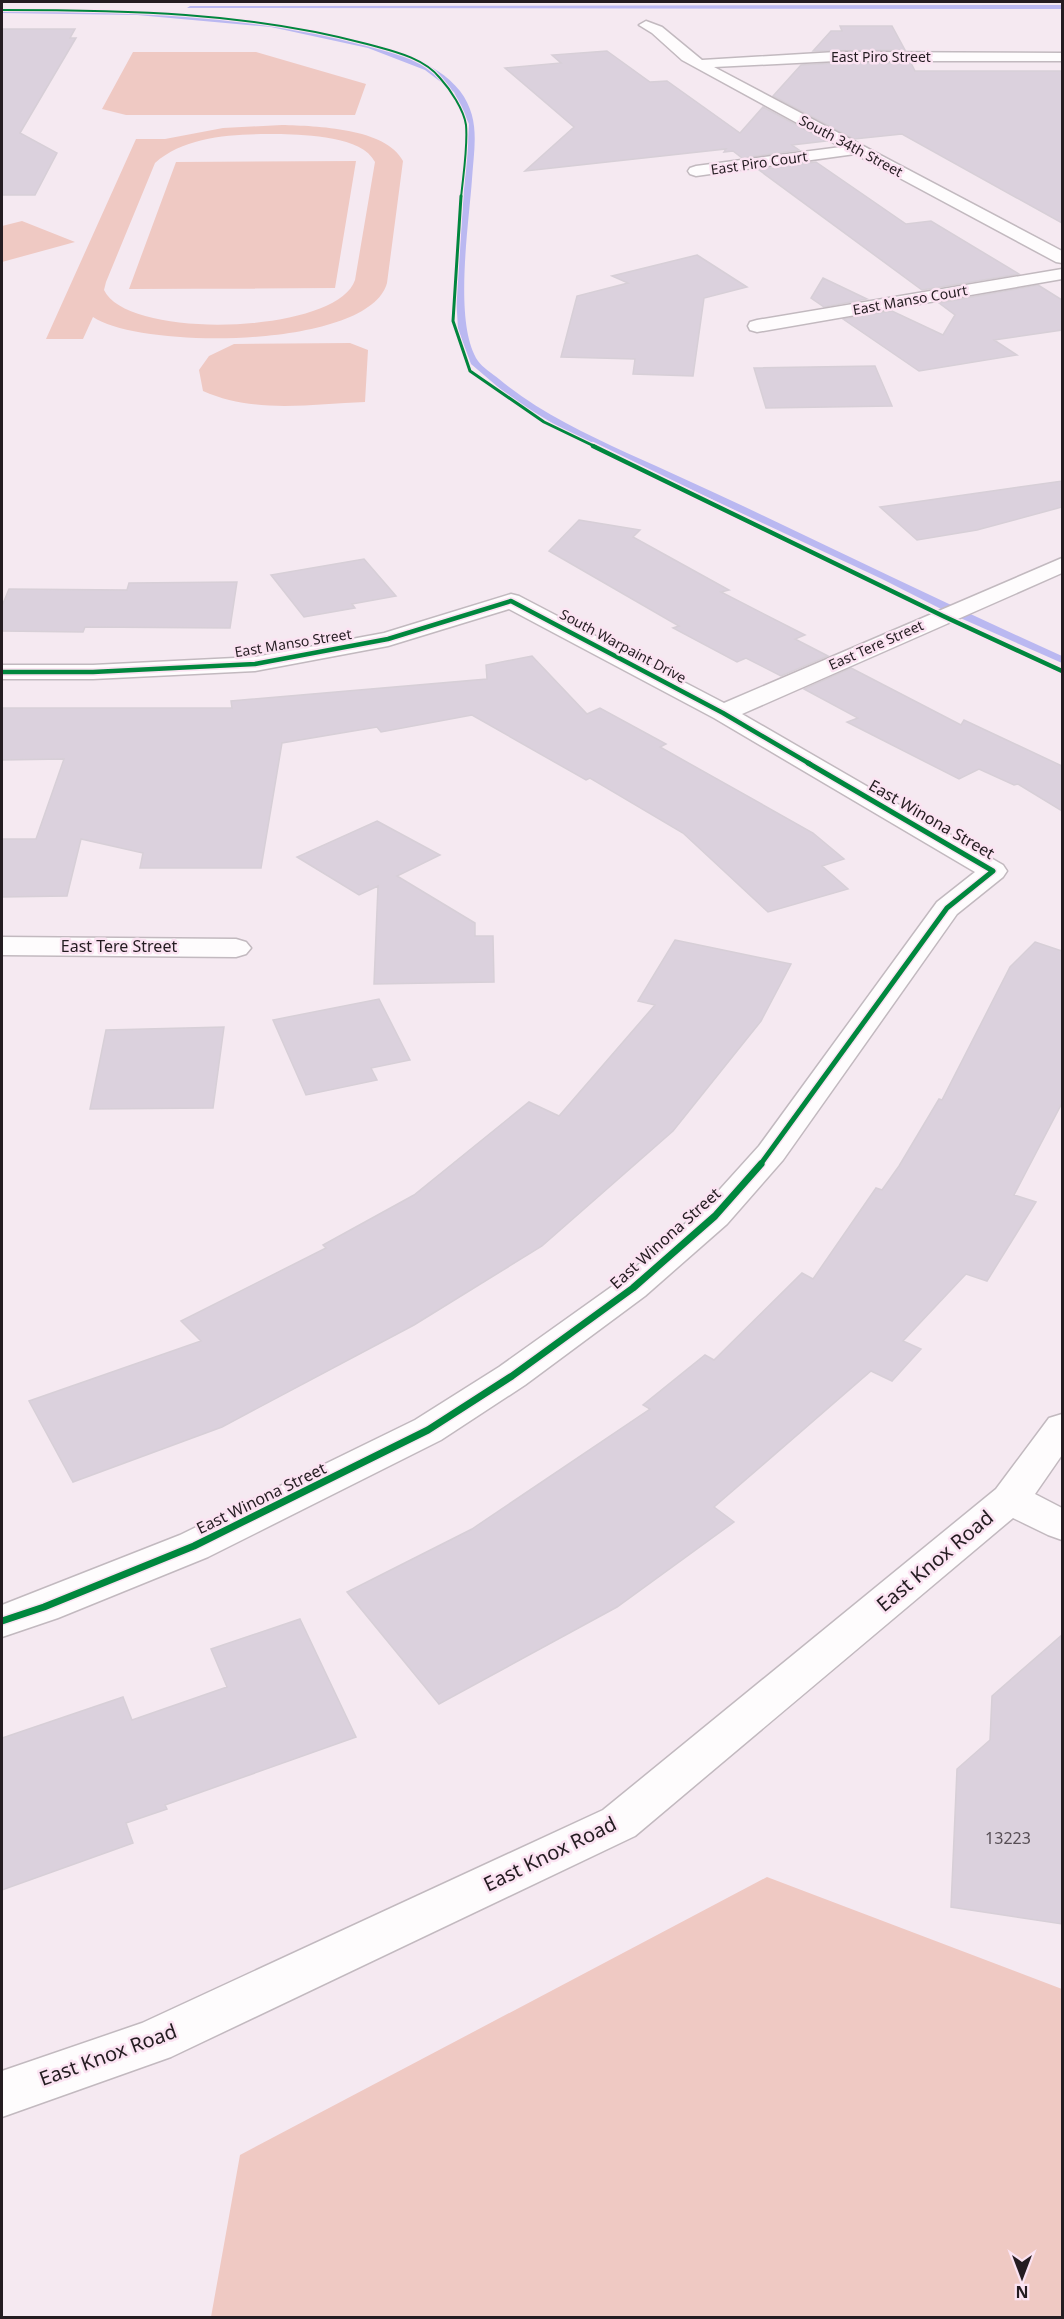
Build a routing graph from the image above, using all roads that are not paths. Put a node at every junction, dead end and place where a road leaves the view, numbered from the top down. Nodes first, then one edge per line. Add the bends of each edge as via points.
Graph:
1 (646, 25) dead end
2 (1062, 57) edge
3 (700, 64) junction
4 (858, 149) junction
5 (696, 171) dead end
6 (1062, 258) edge
7 (1062, 274) edge
8 (757, 326) dead end
9 (1062, 565) edge
10 (511, 601) joint
11 (2, 672) edge
12 (723, 713) junction
13 (2, 946) edge
14 (236, 948) dead end
15 (1062, 1428) edge
16 (1010, 1499) junction
17 (1062, 1525) edge
18 (2, 1621) edge
19 (2, 2094) edge

1 - 3 street, South 34th Street
2 - 3 street, East Piro Street via 816,57
3 - 4 street, South 34th Street
4 - 5 street, East Piro Court
4 - 6 street, South 34th Street
7 - 8 street, East Manso Court
9 - 12 street, East Tere Street
10 - 11 street, East Manso Street via 388,639 255,664
10 - 12 street, South Warpaint Drive
12 - 18 street, East Winona Street via 993,871 947,908 771,1153 715,1216 633,1288 512,1376 428,1430 194,1546
13 - 14 street, East Tere Street
15 - 16 street, East Knox Road
16 - 17 street
16 - 19 street, East Knox Road via 619,1823 154,2041

